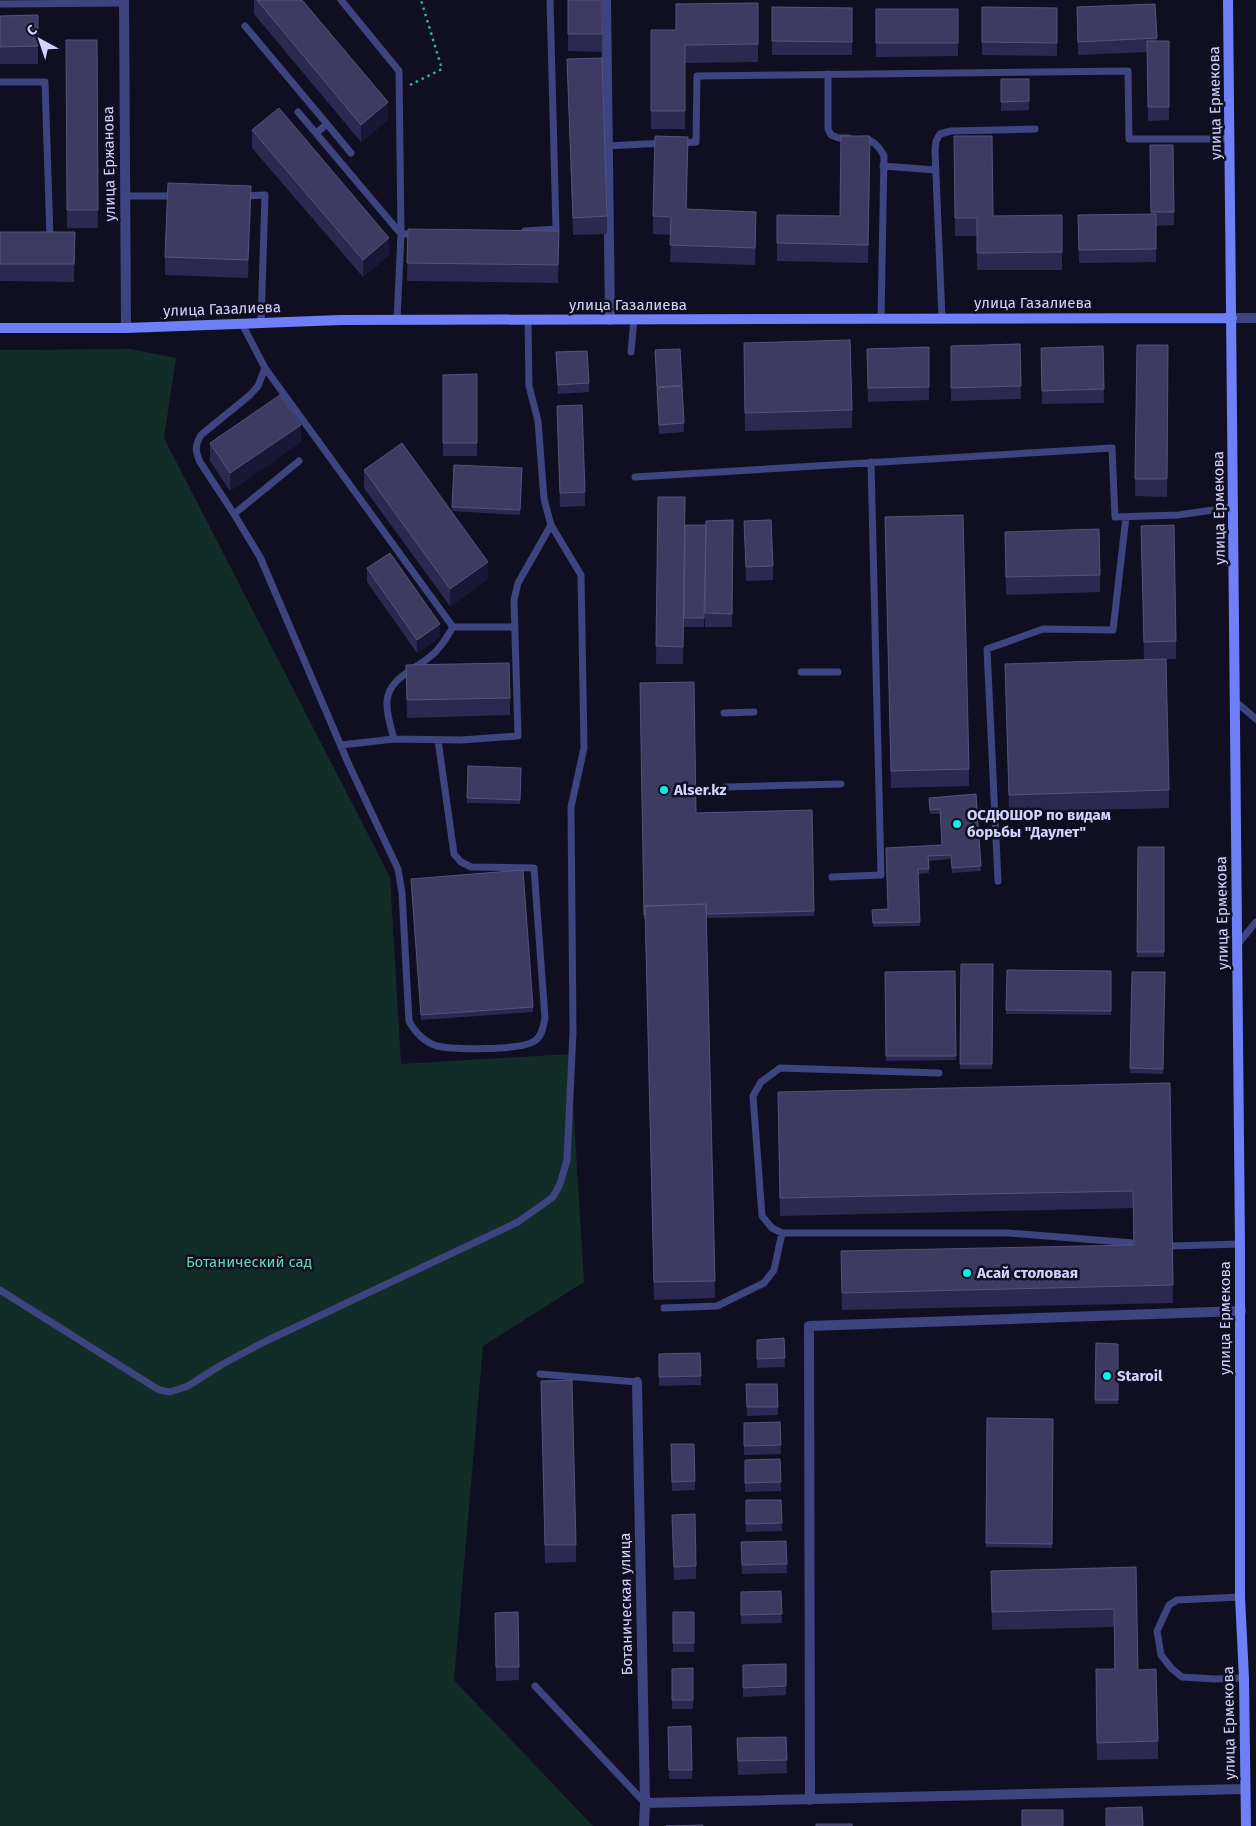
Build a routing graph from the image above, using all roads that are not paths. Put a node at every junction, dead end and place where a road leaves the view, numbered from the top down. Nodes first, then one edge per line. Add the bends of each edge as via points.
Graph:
1 (341, 0) edge
2 (550, 0) edge
3 (606, 0) edge
4 (1228, 0) edge
5 (124, 2) edge
6 (0, 4) edge
7 (245, 26) dead end
8 (828, 74) junction
9 (0, 82) edge
10 (298, 112) dead end
11 (327, 124) junction
12 (1035, 129) dead end
13 (316, 133) junction
14 (1230, 139) junction
15 (607, 146) junction
16 (351, 153) dead end
17 (884, 166) junction
18 (936, 170) junction
19 (124, 196) junction
20 (180, 196) edge
21 (236, 196) edge
22 (520, 231) edge
23 (401, 234) junction
24 (428, 234) edge
25 (42, 238) edge
26 (942, 318) junction
27 (1232, 318) junction
28 (1256, 318) edge
29 (881, 319) junction
30 (397, 320) junction
31 (528, 320) junction
32 (610, 320) junction
33 (634, 320) junction
34 (261, 323) junction
35 (242, 324) junction
36 (0, 328) edge
37 (126, 328) junction
38 (631, 352) dead end
39 (265, 368) junction
40 (299, 461) dead end
41 (872, 462) junction
42 (635, 477) dead end
43 (1234, 507) junction
44 (234, 514) junction
45 (1126, 517) junction
46 (551, 525) junction
47 (453, 627) junction
48 (515, 627) junction
49 (801, 672) dead end
50 (838, 672) dead end
51 (1236, 702) junction
52 (754, 712) dead end
53 (724, 713) dead end
54 (1256, 719) edge
55 (394, 739) junction
56 (438, 740) junction
57 (341, 745) junction
58 (841, 784) dead end
59 (726, 787) dead end
60 (832, 877) dead end
61 (998, 881) dead end
62 (1256, 922) edge
63 (1238, 944) junction
64 (940, 1073) dead end
65 (782, 1233) junction
66 (1133, 1243) edge
67 (1240, 1244) junction
68 (1172, 1246) edge
69 (0, 1290) edge
70 (664, 1308) dead end
71 (1241, 1311) junction
72 (540, 1374) dead end
73 (637, 1382) joint
74 (1240, 1596) junction
75 (1244, 1678) junction
76 (535, 1686) dead end
77 (1245, 1788) junction
78 (810, 1800) junction
79 (645, 1803) junction
80 (644, 1826) edge
81 (1246, 1826) edge

1 - 23 lane via 400,70
2 - 22 lane via 556,229
3 - 15 street
4 - 14 main road, улица Ермекова
5 - 6 lane
5 - 19 street, улица Ержанова
7 - 11 lane
8 - 14 lane via 1128,71 1129,140
8 - 15 lane via 697,76 696,142
8 - 17 lane via 828,129 831,135 867,139 882,150
9 - 25 lane via 45,82 50,238
10 - 13 lane
11 - 13 lane
11 - 16 lane
12 - 18 lane via 940,134 936,141
13 - 23 lane
14 - 27 main road, улица Ермекова
15 - 32 street
17 - 18 lane
17 - 29 lane
18 - 26 lane
19 - 20 lane
19 - 37 street, улица Ержанова
21 - 34 lane via 264,195
23 - 24 lane
23 - 30 lane
26 - 27 main road, улица Газалиева
26 - 29 main road, улица Газалиева
27 - 28 street, улица Газалиева
27 - 43 main road, улица Ермекова
29 - 33 main road, улица Газалиева
30 - 31 main road, улица Газалиева
30 - 34 main road, улица Газалиева
31 - 32 main road, улица Газалиева
31 - 46 lane via 529,386 538,421 544,499
32 - 33 main road, улица Газалиева
33 - 38 lane
34 - 35 main road, улица Газалиева
35 - 37 main road, улица Газалиева
35 - 39 lane
36 - 37 main road, улица Газалиева
39 - 44 lane via 258,386 250,395 201,435 196,444 200,462
39 - 47 lane
40 - 44 lane
41 - 42 lane
41 - 45 lane via 1112,448 1115,517
41 - 60 lane via 880,875
43 - 45 lane
43 - 51 main road, улица Ермекова
44 - 57 lane via 260,557
45 - 61 lane via 1113,630 1043,629 987,649
46 - 48 lane via 518,584 514,600
46 - 69 lane via 581,575 584,748 571,808 573,1032 567,1160 553,1197 518,1222 264,1342 188,1386 170,1392 159,1390
47 - 48 lane
47 - 55 lane via 433,655 398,679 390,690 386,703
48 - 56 lane via 518,736
49 - 50 lane
51 - 54 lane
51 - 63 main road, улица Ермекова
52 - 53 lane
55 - 56 lane
55 - 57 lane
56 - 57 lane via 454,854 471,867 534,868 545,1018 535,1041 524,1045 457,1048 436,1045 415,1031 409,1021 398,869
58 - 59 lane
62 - 63 lane
63 - 67 main road, улица Ермекова
64 - 65 lane via 780,1068 761,1082 753,1096 762,1216 772,1228
65 - 66 lane via 1010,1233
65 - 70 lane via 774,1270 764,1283 717,1306
67 - 68 lane
67 - 71 main road, улица Ермекова
71 - 74 main road, улица Ермекова
71 - 78 street via 809,1326
72 - 73 lane
73 - 79 street, Ботаническая улица
74 - 75 main road, улица Ермекова
74 - 75 lane via 1177,1600 1169,1605 1157,1631 1161,1655 1182,1677
75 - 77 main road, улица Ермекова
76 - 79 lane
77 - 78 street
77 - 81 main road, улица Ермекова
78 - 79 street
79 - 80 street, Ботаническая улица

